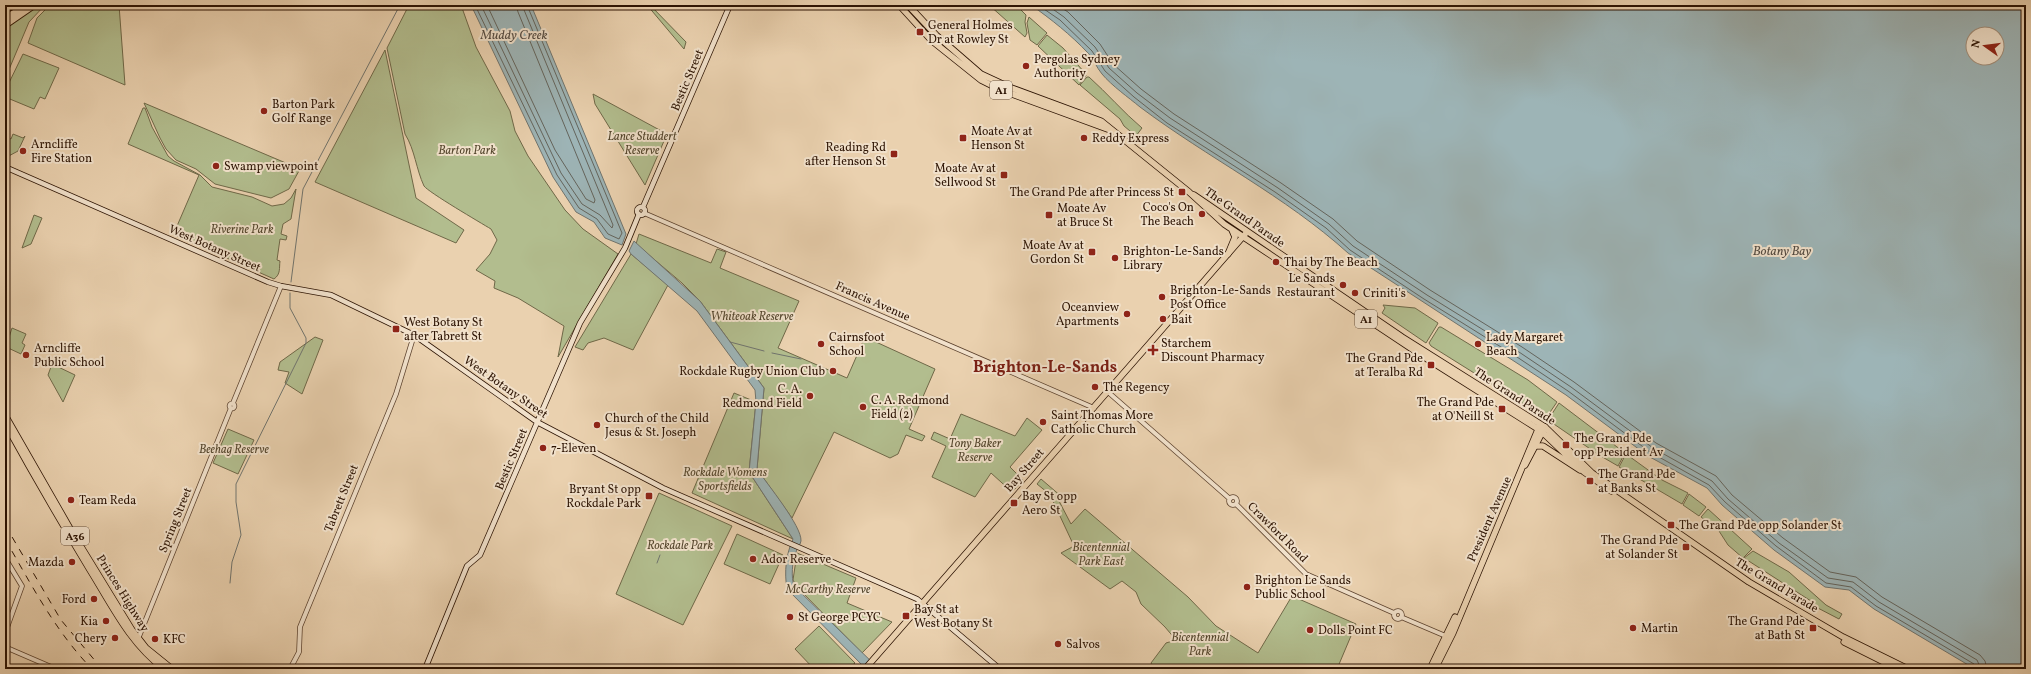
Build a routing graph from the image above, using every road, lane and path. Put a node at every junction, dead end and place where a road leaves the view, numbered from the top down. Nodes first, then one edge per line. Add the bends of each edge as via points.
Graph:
1 (13, 5) edge
2 (20, 5) edge
3 (28, 5) edge
4 (34, 5) edge
5 (730, 5) edge
6 (899, 5) edge
7 (908, 5) edge
8 (5, 9) edge
9 (5, 13) edge
10 (5, 18) edge
11 (5, 25) edge
12 (1111, 130) junction
13 (5, 167) edge
14 (1190, 192) junction
15 (642, 214) junction
16 (1231, 228) junction
17 (1245, 234) junction
18 (1228, 254) junction
19 (281, 286) junction
20 (414, 335) junction
21 (1108, 392) junction
22 (1094, 408) junction
23 (5, 415) edge
24 (537, 422) junction
25 (5, 423) edge
26 (1542, 428) junction
27 (1536, 446) junction
28 (1524, 465) junction
29 (1584, 472) junction
30 (5, 558) edge
31 (923, 604) junction
32 (5, 633) edge
33 (1449, 637) junction
34 (137, 641) junction
35 (5, 647) edge
36 (56, 669) edge
37 (164, 669) edge
38 (172, 669) edge
39 (290, 669) edge
40 (425, 669) edge
41 (865, 669) edge
42 (1000, 669) edge
43 (1430, 669) edge
44 (1435, 669) edge
45 (1898, 669) edge
46 (1908, 669) edge

1 - 8 highway
2 - 9 highway
3 - 10 highway
4 - 11 highway
5 - 15 main road, Bestic Street via 643,207 637,209
6 - 12 main road, A1 via 931,40 981,80 1001,90
7 - 12 main road, A1 via 936,35 981,74 1101,121
12 - 14 main road, The Grand Parade / A1
13 - 19 main road, West Botany Street
14 - 16 main road, The Grand Parade / A1
14 - 17 main road, The Grand Parade / A1 via 1203,199
15 - 22 street, Francis Avenue
15 - 24 main road, Bestic Street via 625,248 580,323
16 - 17 main road, The Grand Parade / A1
16 - 18 main road via 1235,237
17 - 18 main road, Bay Street
17 - 26 main road, The Grand Parade / A1 via 1424,357
18 - 21 main road, Bay Street
19 - 20 main road, West Botany Street via 331,295
19 - 34 street, Spring Street via 233,403 230,404 231,408
20 - 24 main road, West Botany Street
20 - 39 street, Tabrett Street via 396,394 300,627 299,651
21 - 22 main road, Bay Street
21 - 33 street, Crawford Road via 1230,499 1230,504 1236,504 1306,574 1394,613 1400,612 1401,617
22 - 31 main road, Bay Street
23 - 34 main road, Princes Highway / A36
24 - 31 main road, West Botany Street via 657,486
24 - 40 main road, Bestic Street via 480,555 467,566
25 - 34 main road, Princes Highway / A36 via 70,537
26 - 27 main road, President Avenue
26 - 28 main road, President Avenue via 1527,452
26 - 29 main road, The Grand Parade
26 - 46 main road, The Grand Parade via 1592,473 1749,582 1843,637
27 - 28 main road, President Avenue
27 - 29 main road via 1543,446
28 - 33 main road, President Avenue
29 - 45 main road, The Grand Parade via 1752,588 1852,646
30 - 32 street via 22,588
31 - 41 main road, Bay Street
31 - 42 main road, West Botany Street
33 - 43 main road, President Avenue
33 - 44 main road, President Avenue
34 - 37 main road, Princes Highway / A36 via 148,656
34 - 38 main road, Princes Highway / A36
35 - 36 street

